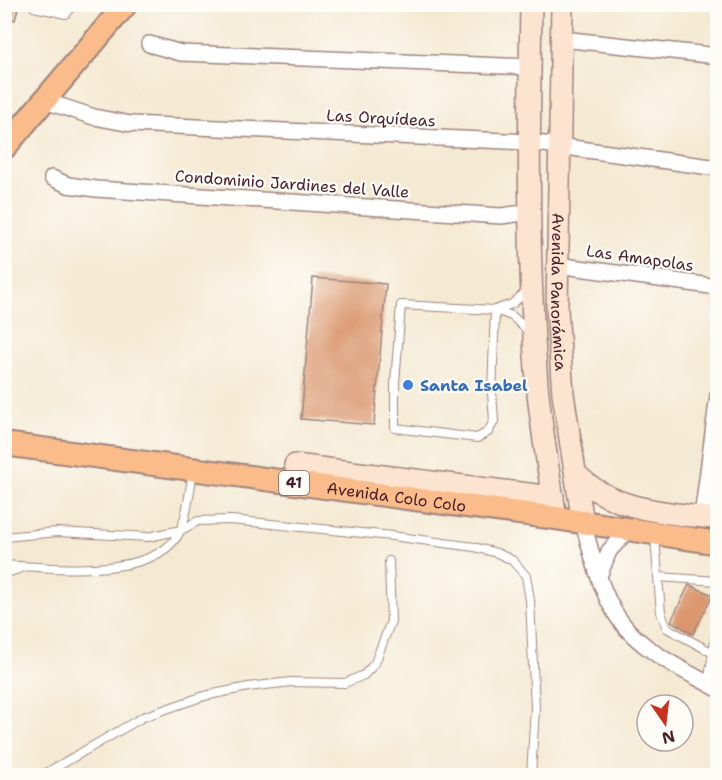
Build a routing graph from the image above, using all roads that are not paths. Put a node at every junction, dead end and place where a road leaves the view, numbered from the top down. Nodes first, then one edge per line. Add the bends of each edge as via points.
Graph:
1 (34, 4) edge
2 (74, 4) edge
3 (126, 4) edge
4 (531, 4) edge
5 (562, 4) edge
6 (562, 39) junction
7 (149, 44) dead end
8 (717, 56) edge
9 (530, 67) junction
10 (45, 101) junction
11 (529, 142) junction
12 (560, 146) junction
13 (4, 148) edge
14 (717, 168) edge
15 (52, 178) dead end
16 (531, 212) junction
17 (557, 265) junction
18 (532, 283) junction
19 (717, 287) edge
20 (495, 310) junction
21 (534, 339) junction
22 (717, 395) edge
23 (717, 401) edge
24 (4, 444) edge
25 (295, 465) dead end
26 (193, 469) junction
27 (576, 474) junction
28 (554, 508) junction
29 (710, 518) edge
30 (584, 523) junction
31 (628, 530) junction
32 (181, 531) junction
33 (655, 534) junction
34 (4, 537) edge
35 (717, 543) edge
36 (389, 561) dead end
37 (4, 565) edge
38 (28, 566) junction
39 (4, 574) edge
40 (600, 574) junction
41 (658, 577) junction
42 (717, 581) edge
43 (717, 623) edge
44 (713, 653) junction
45 (713, 686) edge
46 (4, 771) edge
47 (39, 776) edge
48 (531, 776) edge

1 - 2 lane via 66,14
3 - 10 main road
4 - 9 street, Avenida Panorámica
5 - 6 street, Avenida Panorámica
6 - 8 street
6 - 12 street, Avenida Panorámica
7 - 9 street via 181,53
9 - 11 street, Avenida Panorámica
10 - 11 street, Las Orquídeas via 131,124
10 - 13 main road
11 - 12 street, Las Orquídeas
11 - 16 street, Avenida Panorámica
12 - 14 street, Las Orquídeas
12 - 17 street, Avenida Panorámica
15 - 16 street, Condominio Jardines del Valle via 96,189 501,216
16 - 18 street, Avenida Panorámica
17 - 19 street, Las Amapolas
17 - 27 street, Avenida Panorámica via 559,354
18 - 20 lane via 518,300
18 - 21 street, Avenida Panorámica
20 - 20 lane via 494,421 488,432 477,438 395,428 401,305
20 - 21 lane via 512,316
21 - 28 street, Avenida Panorámica
22 - 23 street
23 - 29 street
24 - 26 main road, Avenida Colo Colo / 41
25 - 28 street, Avenida Colo Colo
26 - 28 main road, Avenida Colo Colo / 41
26 - 32 lane
27 - 29 street via 609,500
27 - 30 street, Avenida Panorámica
28 - 30 main road, Avenida Colo Colo / 41
30 - 31 main road, Avenida Colo Colo / 41
30 - 40 street, Avenida Panorámica
31 - 33 main road, Avenida Colo Colo / 41
31 - 40 street via 609,551
32 - 34 lane via 148,537 58,532
32 - 38 lane via 166,548 135,563 70,568
32 - 48 lane via 198,521 231,520 474,547 512,560 526,576 530,600 535,708
33 - 35 main road, Avenida Colo Colo / 41
33 - 41 lane
36 - 47 lane via 391,621 375,663 364,675 345,683 291,682 204,696 143,717
37 - 38 lane
38 - 39 lane
40 - 45 street, Avenida Panorámica via 618,619 632,634
41 - 42 lane
41 - 44 lane via 661,613 667,628
43 - 44 lane
44 - 45 lane
46 - 47 lane

